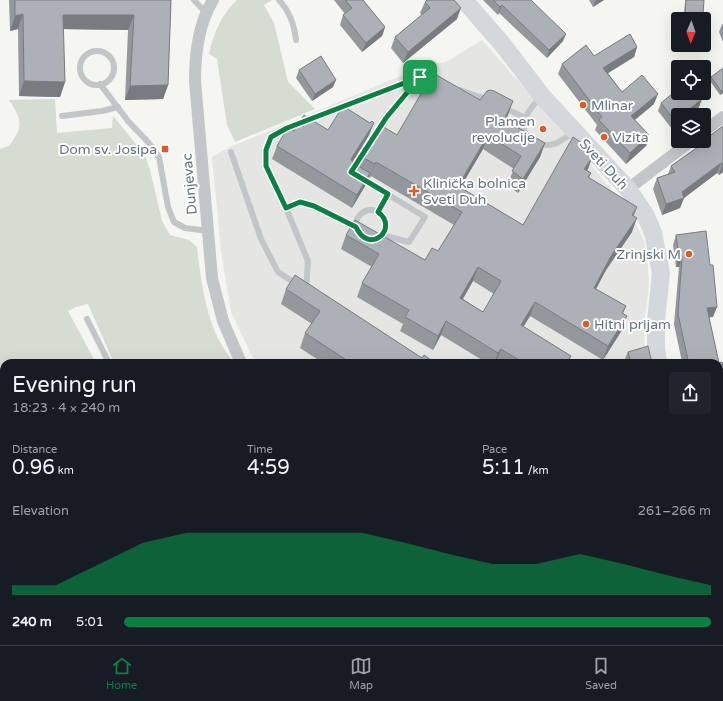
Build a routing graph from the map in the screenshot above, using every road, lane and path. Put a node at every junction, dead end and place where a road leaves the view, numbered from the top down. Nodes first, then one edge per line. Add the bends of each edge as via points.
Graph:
1 (194, 0) edge
2 (213, 0) edge
3 (279, 0) edge
4 (464, 0) edge
5 (206, 13) junction
6 (296, 40) dead end
7 (420, 77) junction
8 (100, 84) junction
9 (442, 84) edge
10 (456, 89) edge
11 (542, 96) junction
12 (118, 107) junction
13 (62, 116) dead end
14 (723, 117) edge
15 (525, 118) junction
16 (711, 126) edge
17 (574, 132) junction
18 (682, 148) edge
19 (231, 152) dead end
20 (628, 189) junction
21 (388, 194) junction
22 (286, 208) junction
23 (378, 212) junction
24 (356, 227) junction
25 (208, 231) junction
26 (382, 235) junction
27 (306, 290) junction
28 (312, 294) edge
29 (87, 319) dead end
30 (107, 359) edge
31 (239, 359) edge
32 (658, 359) edge

1 - 5 lane
2 - 5 street, Dunjevac
3 - 6 lane via 294,25
4 - 11 main road, Sveti Duh
5 - 25 street, Dunjevac via 195,60 195,81
7 - 9 lane
7 - 21 lane via 386,118 351,172
7 - 22 lane via 287,128 271,137 266,150 266,166
8 - 8 lane via 97,86 86,82 80,72 82,60 91,52 103,52 112,61 113,73 106,82
8 - 12 lane
10 - 15 lane via 491,101
11 - 15 lane
11 - 17 main road, Sveti Duh
12 - 13 lane
12 - 25 lane via 159,157 168,207 174,222 185,228
14 - 16 street
15 - 17 lane via 524,133 535,144 551,146
17 - 20 main road, Sveti Duh
18 - 20 street
19 - 27 lane via 261,239 278,272
20 - 32 main road, Sveti Duh via 653,232 659,261 661,273 656,321
21 - 23 lane
21 - 26 lane via 425,217 408,242
22 - 24 lane via 300,202 314,206
22 - 27 lane via 308,261
23 - 24 lane via 371,210 362,214 358,217
23 - 26 lane via 386,224
24 - 26 lane via 368,240
25 - 31 street, Dunjevac via 212,278 223,321
27 - 28 lane
29 - 30 lane

